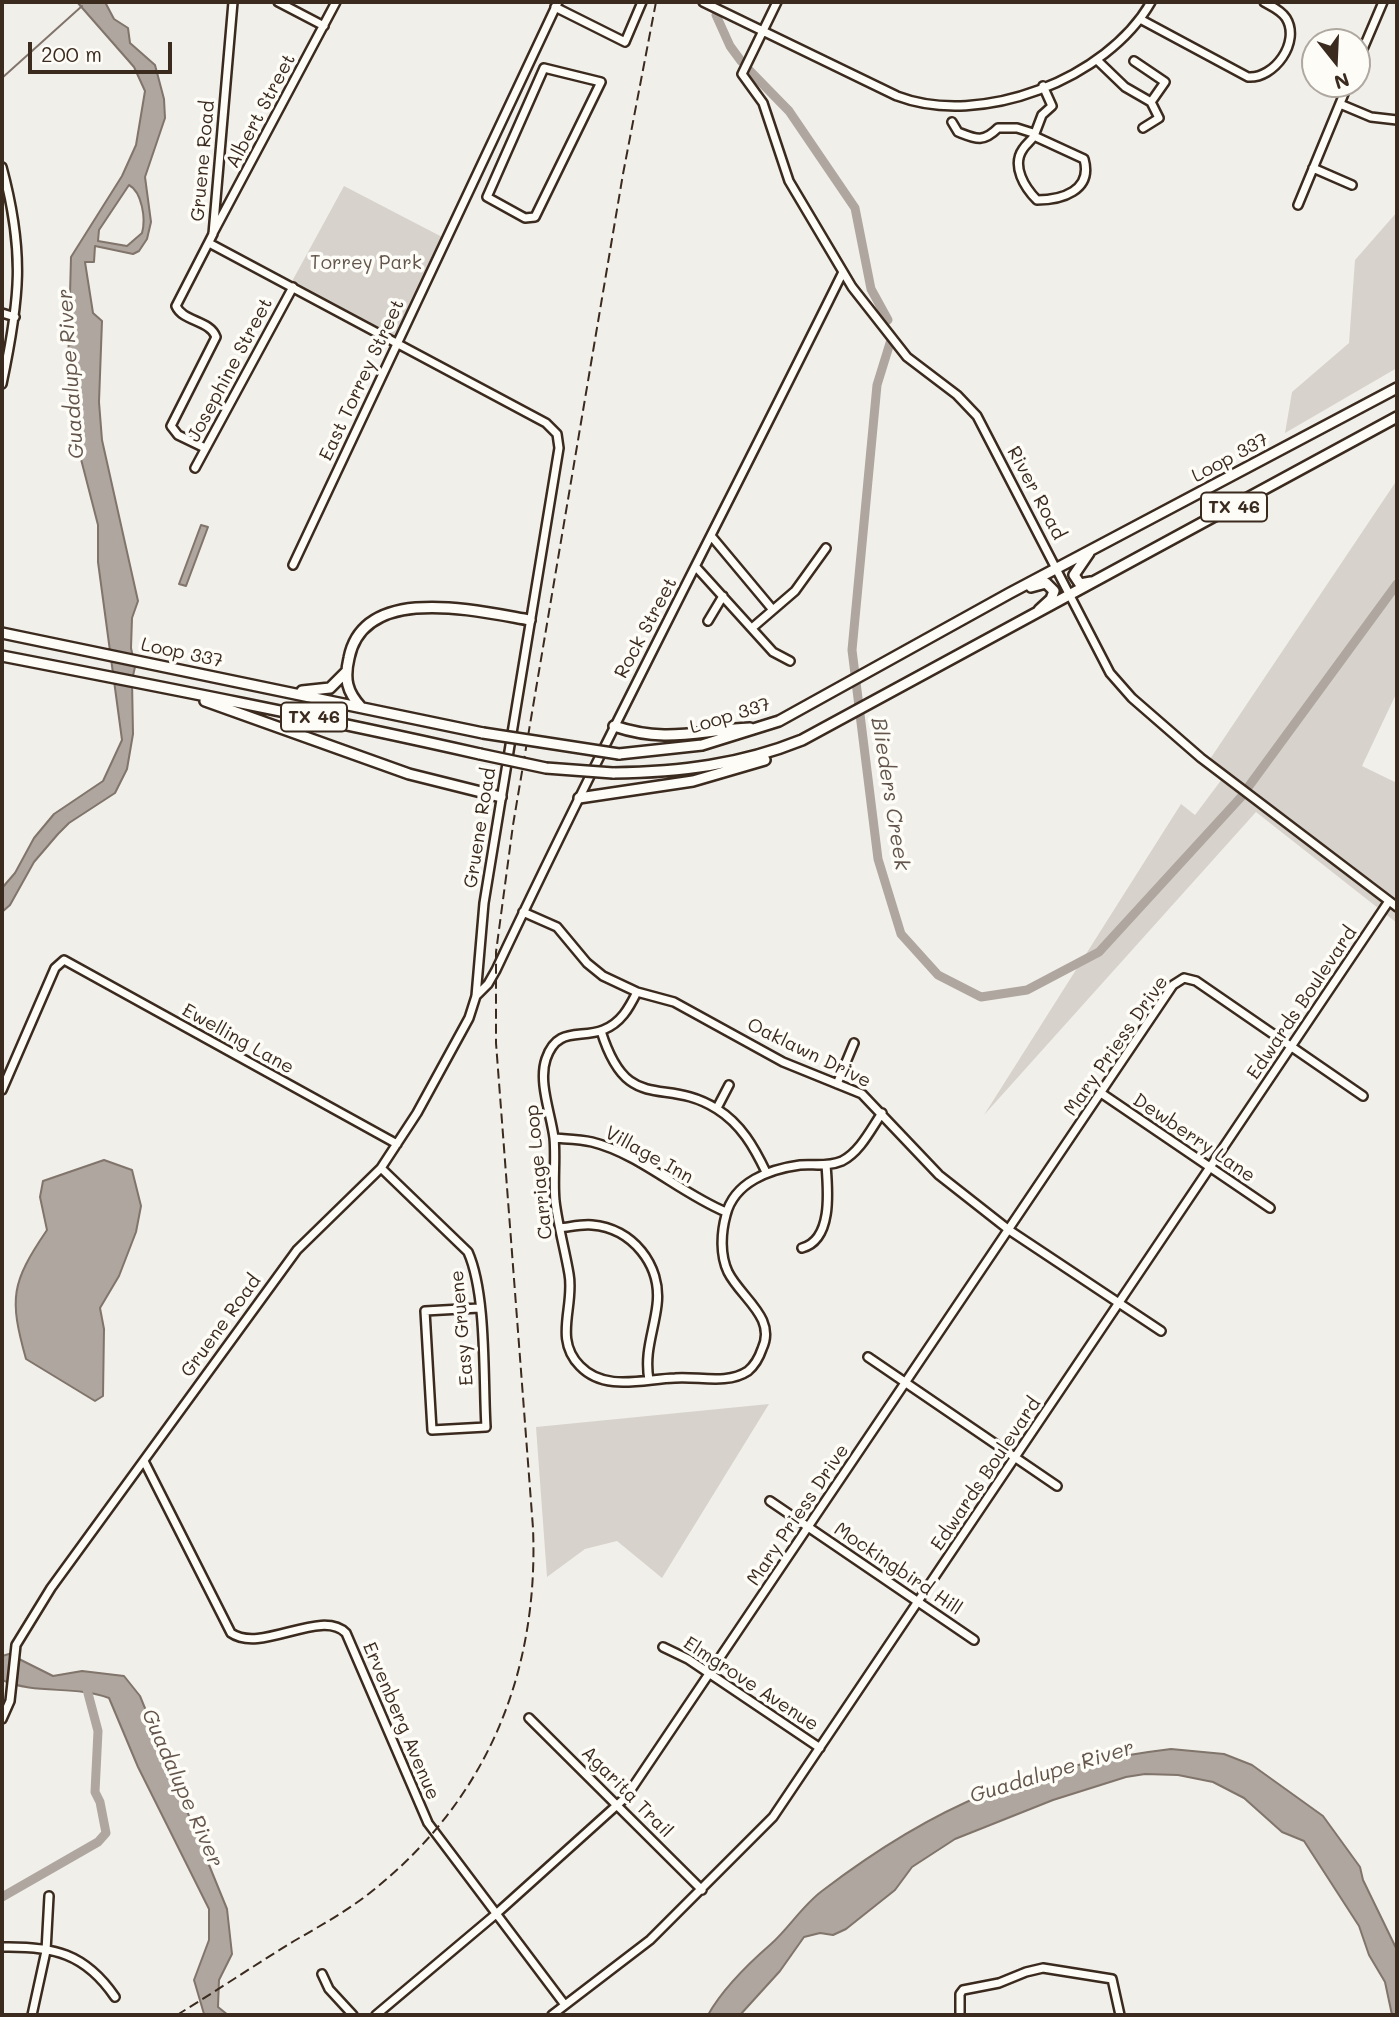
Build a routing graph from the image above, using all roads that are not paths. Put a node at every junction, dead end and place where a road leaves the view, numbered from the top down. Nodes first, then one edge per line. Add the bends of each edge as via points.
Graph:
1 (233, 2) edge
2 (278, 2) edge
3 (336, 2) edge
4 (642, 2) edge
5 (703, 2) edge
6 (777, 2) edge
7 (1151, 2) edge
8 (1264, 2) edge
9 (1383, 2) edge
10 (556, 4) edge
11 (1140, 19) junction
12 (324, 26) junction
13 (1371, 30) edge
14 (762, 32) junction
15 (1097, 60) junction
16 (1134, 61) dead end
17 (1043, 86) junction
18 (516, 90) junction
19 (530, 95) junction
20 (1342, 98) edge
21 (1151, 102) junction
22 (1340, 104) junction
23 (1397, 120) edge
24 (953, 122) dead end
25 (1143, 128) dead end
26 (1034, 135) junction
27 (2, 167) edge
28 (1313, 168) junction
29 (1352, 185) dead end
30 (1298, 205) dead end
31 (213, 234) junction
32 (209, 243) junction
33 (843, 272) junction
34 (293, 287) junction
35 (2, 313) edge
36 (15, 317) junction
37 (12, 338) junction
38 (397, 343) junction
39 (2, 352) edge
40 (2, 384) edge
41 (1397, 388) edge
42 (1397, 417) edge
43 (205, 448) junction
44 (195, 468) dead end
45 (712, 537) junction
46 (826, 548) dead end
47 (1092, 549) junction
48 (293, 565) dead end
49 (696, 567) junction
50 (1057, 569) junction
51 (1100, 580) junction
52 (723, 596) junction
53 (1006, 596) junction
54 (1070, 597) junction
55 (772, 610) junction
56 (530, 620) junction
57 (1026, 620) junction
58 (708, 621) dead end
59 (752, 628) junction
60 (2, 631) edge
61 (2, 656) edge
62 (790, 661) dead end
63 (346, 672) junction
64 (289, 692) junction
65 (184, 694) junction
66 (362, 707) junction
67 (834, 723) junction
68 (614, 726) junction
69 (762, 728) junction
70 (501, 797) junction
71 (579, 798) junction
72 (1390, 901) junction
73 (1397, 907) edge
74 (523, 912) junction
75 (637, 992) junction
76 (476, 996) junction
77 (601, 1031) junction
78 (854, 1043) dead end
79 (1290, 1046) junction
80 (837, 1084) junction
81 (729, 1085) dead end
82 (2, 1090) edge
83 (1101, 1093) junction
84 (1363, 1096) dead end
85 (717, 1108) junction
86 (882, 1112) junction
87 (554, 1138) junction
88 (397, 1144) junction
89 (826, 1165) junction
90 (1209, 1167) junction
91 (380, 1168) junction
92 (766, 1172) junction
93 (1270, 1208) dead end
94 (726, 1212) junction
95 (559, 1228) junction
96 (1009, 1230) junction
97 (802, 1248) dead end
98 (1118, 1303) junction
99 (479, 1308) junction
100 (1161, 1331) dead end
101 (868, 1357) dead end
102 (649, 1380) junction
103 (906, 1383) junction
104 (1016, 1458) junction
105 (144, 1461) junction
106 (1057, 1486) dead end
107 (770, 1501) dead end
108 (808, 1527) junction
109 (919, 1602) junction
110 (974, 1640) dead end
111 (663, 1647) dead end
112 (710, 1673) junction
113 (529, 1718) dead end
114 (2, 1719) edge
115 (820, 1748) junction
116 (619, 1805) junction
117 (702, 1890) junction
118 (49, 1896) dead end
119 (496, 1914) junction
120 (2, 1947) edge
121 (46, 1951) junction
122 (322, 1974) dead end
123 (115, 1997) dead end
124 (565, 2005) junction
125 (33, 2015) edge
126 (352, 2015) edge
127 (376, 2015) edge
128 (552, 2015) edge
129 (960, 2015) edge
130 (1120, 2015) edge

1 - 31 street, Gruene Road
2 - 12 street
3 - 12 street, Albert Street
4 - 10 street via 625,42
5 - 14 street
6 - 14 street
7 - 11 street
8 - 11 street via 1285,16 1291,34 1276,65 1251,78
9 - 13 street
10 - 18 street, East Torrey Street
11 - 15 street
12 - 31 street, Albert Street
14 - 17 street via 866,82 927,105 995,103
14 - 33 street, River Road via 743,78 763,103 789,181
15 - 17 street
15 - 21 street via 1125,87
16 - 21 street via 1165,82
17 - 26 street via 1052,106 1042,115
18 - 19 street
18 - 38 street, East Torrey Street
19 - 19 street via 544,68 601,82 535,217 525,218 487,197
20 - 22 street
21 - 25 street via 1159,118
22 - 23 street via 1371,117
22 - 28 street
24 - 26 street via 958,132 980,140 998,128 1017,128
26 - 26 street via 1019,160 1024,188 1037,200 1071,195 1082,181 1084,159
27 - 36 street via 19,252
28 - 29 street
28 - 30 street
31 - 32 street, Gruene Road
32 - 34 street, Gruene Road
32 - 43 street via 176,308 213,330 216,337 171,426 177,435
33 - 45 street, Rock Street
33 - 50 street, River Road via 907,357 977,416
34 - 38 street, Gruene Road
34 - 43 street, Josephine Street
35 - 36 street
36 - 37 street
37 - 39 street
37 - 40 street
38 - 48 street, East Torrey Street
38 - 56 street, Gruene Road via 546,423 557,434 559,448
41 - 47 main road, Loop 337 / TX 46
42 - 51 main road, Loop 337 / TX 46
43 - 44 street, Josephine Street
45 - 49 street, Rock Street
45 - 55 street
46 - 55 street via 795,591
47 - 50 main road, Loop 337 / TX 46
47 - 51 main road via 1075,571 1075,578 1083,584
49 - 52 street
49 - 68 street, Rock Street
50 - 53 main road, Loop 337 / TX 46
50 - 54 street, River Road
51 - 54 main road, Loop 337 / TX 46
52 - 58 street
52 - 59 street
53 - 57 main road via 1040,584 1053,587 1051,599
53 - 69 main road, Loop 337 / TX 46
54 - 57 main road, Loop 337 / TX 46
54 - 72 street, River Road via 1097,653 1132,698 1201,758
55 - 59 street
56 - 63 main road via 451,607 405,611 362,628 351,646
56 - 70 street, Gruene Road
57 - 67 main road, Loop 337 / TX 46
59 - 62 street via 773,652
60 - 64 main road, Loop 337 / TX 46
61 - 65 main road, Loop 337 / TX 46
63 - 64 main road via 330,688
63 - 66 main road via 350,695
64 - 66 main road, Loop 337 / TX 46
65 - 67 main road, Loop 337 / TX 46, bridge via 269,707 545,768 613,773 680,772 741,761
65 - 70 main road via 409,774
66 - 69 main road, Loop 337 / TX 46, bridge via 483,733 620,754 686,748
67 - 71 main road via 797,747 716,776
68 - 69 main road via 669,736
68 - 71 street, Rock Street
70 - 76 street, Gruene Road via 484,903
71 - 74 street, Rock Street
72 - 73 street, River Road
72 - 79 street, Edwards Boulevard
74 - 75 street, Oaklawn Drive via 557,927 587,963
74 - 76 street, Rock Street via 488,984
75 - 77 street via 626,1013
75 - 80 street, Oaklawn Drive via 674,1002 783,1062
76 - 88 street, Gruene Road via 465,1026
77 - 85 street via 617,1069 631,1082
77 - 87 street, Carriage Loop via 562,1038 545,1060
78 - 80 street
79 - 83 street, Mary Priess Drive via 1196,981 1184,978 1173,985
79 - 84 street
79 - 90 street, Edwards Boulevard
80 - 86 street, Oaklawn Drive via 862,1094
81 - 85 street
82 - 88 street, Ewelling Lane via 55,968 64,960
83 - 90 street, Dewberry Lane
83 - 96 street, Mary Priess Drive
85 - 92 street via 740,1128
86 - 89 street via 850,1155
86 - 96 street, Oaklawn Drive via 939,1175
87 - 94 street, Village Inn via 610,1148 697,1200
87 - 95 street, Carriage Loop
88 - 91 street, Gruene Road
89 - 92 street
89 - 97 street via 828,1189 821,1229 811,1245
90 - 93 street, Dewberry Lane
90 - 98 street, Edwards Boulevard
91 - 99 street, Easy Gruene via 468,1252
91 - 105 street, Gruene Road via 297,1250
92 - 94 street via 740,1189
94 - 102 street, Carriage Loop via 723,1257 729,1273 764,1321 767,1335 762,1351 753,1366 730,1378
95 - 102 street, Carriage Loop via 570,1283 565,1332 571,1353 581,1367 602,1380
95 - 102 street via 592,1225 614,1230 647,1258 657,1295 648,1345
96 - 98 street, Oaklawn Drive
96 - 103 street, Mary Priess Drive
98 - 100 street, Oaklawn Drive
98 - 104 street, Edwards Boulevard
99 - 99 street, Easy Gruene via 485,1427 432,1430 425,1311
101 - 103 street
103 - 104 street
103 - 108 street, Mary Priess Drive
104 - 106 street
104 - 109 street, Edwards Boulevard
105 - 114 street, Gruene Road via 19,1638 10,1701
105 - 119 street, Ervenberg Avenue via 231,1633 248,1639 330,1625 346,1633 425,1818
107 - 108 street, Mockingbird Hill
108 - 109 street, Mockingbird Hill
108 - 112 street, Mary Priess Drive
109 - 110 street, Mockingbird Hill
109 - 115 street, Edwards Boulevard
111 - 112 street, Elmgrove Avenue
112 - 115 street, Elmgrove Avenue
112 - 116 street, Mary Priess Drive
113 - 116 street, Agarita Trail
115 - 117 street, Edwards Boulevard via 773,1817
116 - 117 street, Agarita Trail
116 - 119 street, Mary Priess Drive
117 - 124 street, Edwards Boulevard via 650,1940
118 - 121 street
119 - 124 street, Ervenberg Avenue
119 - 127 street, Mary Priess Drive
120 - 121 street
121 - 123 street via 90,1966
121 - 125 street
122 - 126 street via 328,1989
124 - 128 street, Edwards Boulevard
129 - 130 street via 963,1990 1043,1968 1112,1979

